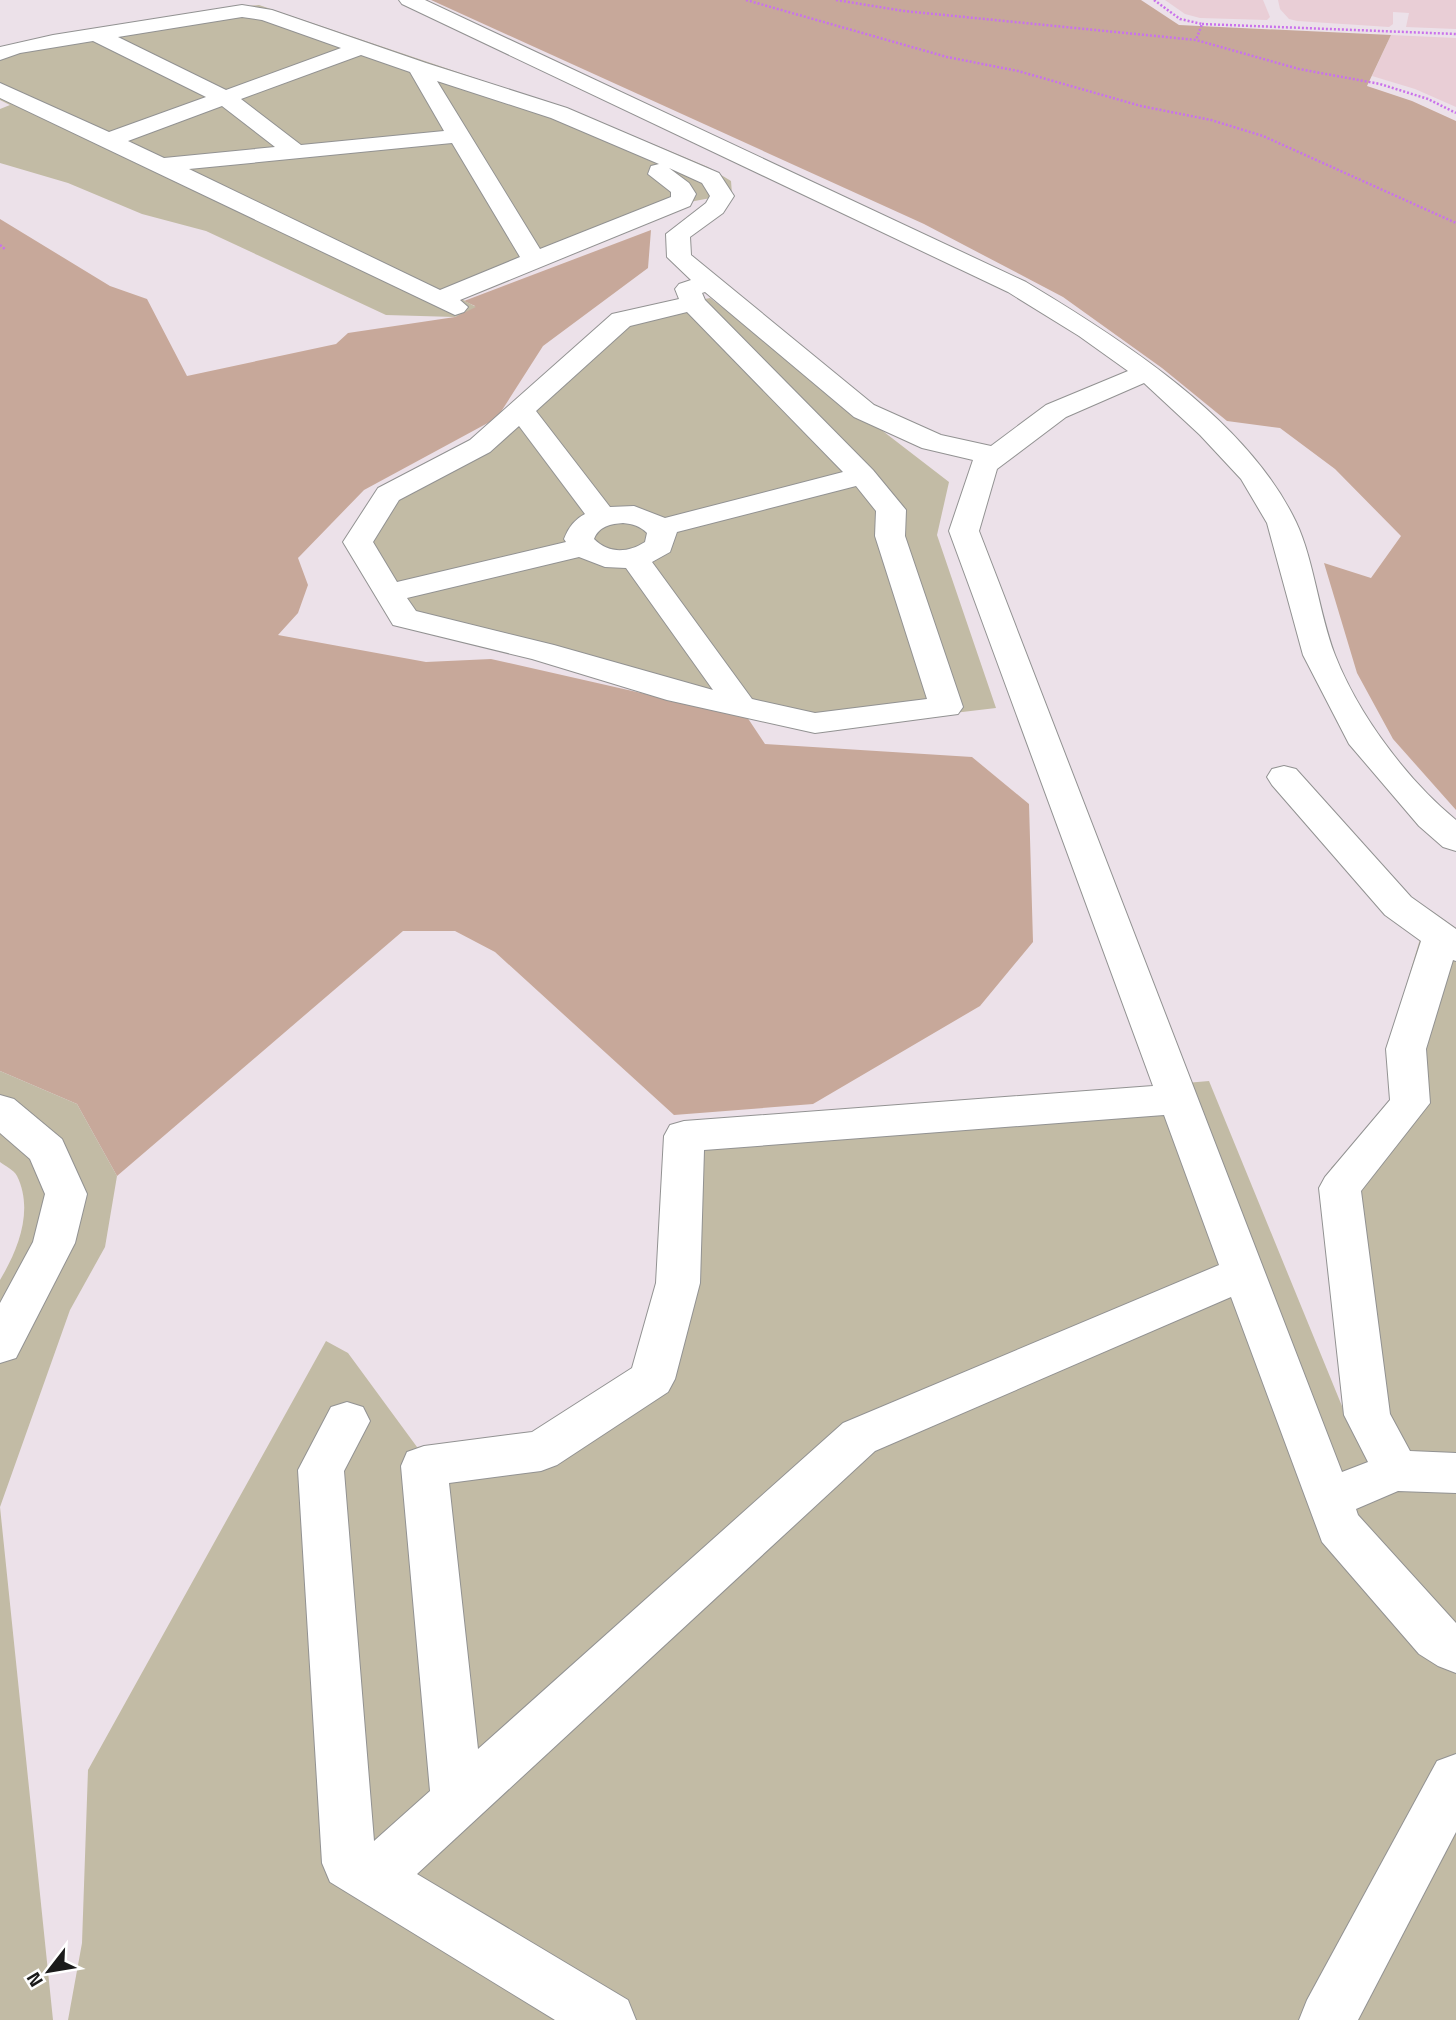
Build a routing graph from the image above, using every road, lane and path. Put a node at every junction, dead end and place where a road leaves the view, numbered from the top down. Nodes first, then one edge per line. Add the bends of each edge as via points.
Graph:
1 (409, 0) edge
2 (746, 0) edge
3 (836, 0) edge
4 (1154, 0) edge
5 (1202, 24) junction
6 (94, 34) junction
7 (1456, 34) edge
8 (1196, 40) junction
9 (361, 48) junction
10 (0, 54) edge
11 (418, 68) junction
12 (0, 90) edge
13 (225, 98) junction
14 (1456, 113) edge
15 (150, 125) junction
16 (459, 136) junction
17 (107, 141) junction
18 (296, 152) junction
19 (668, 159) junction
20 (167, 164) junction
21 (1456, 223) edge
22 (0, 245) edge
23 (6, 250) dead end
24 (534, 260) junction
25 (702, 293) junction
26 (1148, 372) junction
27 (520, 409) junction
28 (996, 456) junction
29 (863, 476) junction
30 (603, 517) junction
31 (659, 528) junction
32 (583, 547) junction
33 (634, 558) junction
34 (389, 593) junction
35 (741, 707) junction
36 (1284, 776) dead end
37 (1456, 839) edge
38 (1448, 943) edge
39 (1178, 1099) junction
40 (0, 1110) edge
41 (1243, 1273) junction
42 (0, 1345) edge
43 (347, 1422) dead end
44 (1396, 1471) junction
45 (1456, 1473) edge
46 (1328, 1499) junction
47 (1456, 1650) edge
48 (1456, 1779) edge
49 (457, 1802) junction
50 (374, 1877) junction
51 (608, 2020) edge
52 (1327, 2020) edge

1 - 26 street via 1017,287
2 - 21 path via 947,57 1030,74 1263,136
3 - 8 path
4 - 5 path via 1180,19
5 - 7 path
5 - 8 path
6 - 9 street via 242,11 265,14
6 - 10 street
6 - 13 street
8 - 14 path via 1299,69 1380,83
9 - 11 street
9 - 13 street
11 - 16 street
11 - 19 street via 559,113
12 - 17 street
13 - 15 street
13 - 18 street
15 - 17 street
15 - 20 street
16 - 18 street
16 - 24 street
17 - 20 street
18 - 20 street
19 - 24 street via 658,169 681,188 682,201
19 - 25 street via 711,178 722,196 715,208 678,234 679,257
20 - 24 street via 447,303
22 - 23 path
25 - 27 street via 621,320
25 - 28 street via 864,411 932,442
25 - 29 street
26 - 28 street via 1056,411
26 - 37 street via 1253,475 1282,523 1319,655 1366,744 1431,818
27 - 30 street
27 - 34 street via 480,446 388,494 358,542
28 - 39 street via 984,466 964,531
29 - 31 street
29 - 35 street via 891,510 890,537 946,707 815,723
30 - 31 street via 636,515
30 - 32 street via 581,532
31 - 33 street via 659,546
32 - 33 street via 601,557
32 - 34 street
33 - 35 street
34 - 35 street via 404,618
36 - 38 street via 1398,906
38 - 44 street via 1406,1049 1410,1103 1340,1188 1367,1415
39 - 41 street
39 - 49 street via 684,1136 678,1283 652,1379 541,1451 424,1466
40 - 42 street via 47,1150 66,1194 54,1242
41 - 46 street
41 - 49 street via 859,1437
43 - 50 street via 321,1470 349,1863
44 - 45 street
44 - 46 street
46 - 47 street via 1339,1527 1437,1638
48 - 52 street
49 - 50 street
50 - 51 street

